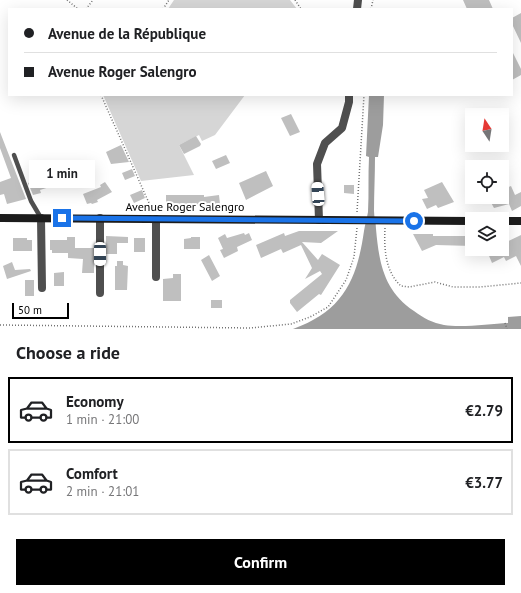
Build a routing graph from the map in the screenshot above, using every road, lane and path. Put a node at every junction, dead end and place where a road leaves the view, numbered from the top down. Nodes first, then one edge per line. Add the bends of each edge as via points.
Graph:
1 (67, 0) edge
2 (93, 0) edge
3 (77, 8) edge
4 (87, 8) edge
5 (101, 96) edge
6 (349, 96) edge
7 (364, 96) edge
8 (14, 155) dead end
9 (0, 218) edge
10 (41, 218) junction
11 (100, 218) junction
12 (156, 219) junction
13 (319, 220) junction
14 (358, 220) junction
15 (384, 220) junction
16 (465, 221) edge
17 (509, 221) edge
18 (521, 221) edge
19 (156, 277) dead end
20 (521, 283) edge
21 (42, 288) dead end
22 (100, 293) dead end
23 (506, 323) dead end
24 (0, 325) edge
25 (507, 329) edge

1 - 3 path
2 - 4 path
5 - 12 path
6 - 13 street via 342,128 325,143 317,164
7 - 14 path
8 - 10 lane via 31,202
9 - 10 main road, Avenue Roger Salengro
10 - 11 main road, Avenue Roger Salengro
10 - 21 street
11 - 12 main road, Avenue Roger Salengro
11 - 22 street
12 - 13 main road, Avenue Roger Salengro
12 - 19 street
13 - 14 main road, Avenue Roger Salengro
14 - 15 main road, Avenue Roger Salengro
14 - 24 path via 354,257 346,280 328,307 291,324 250,328
15 - 16 main road, Avenue Roger Salengro
15 - 20 path via 385,256 390,272 402,286 409,288 435,282 453,288
17 - 18 main road
23 - 25 path

